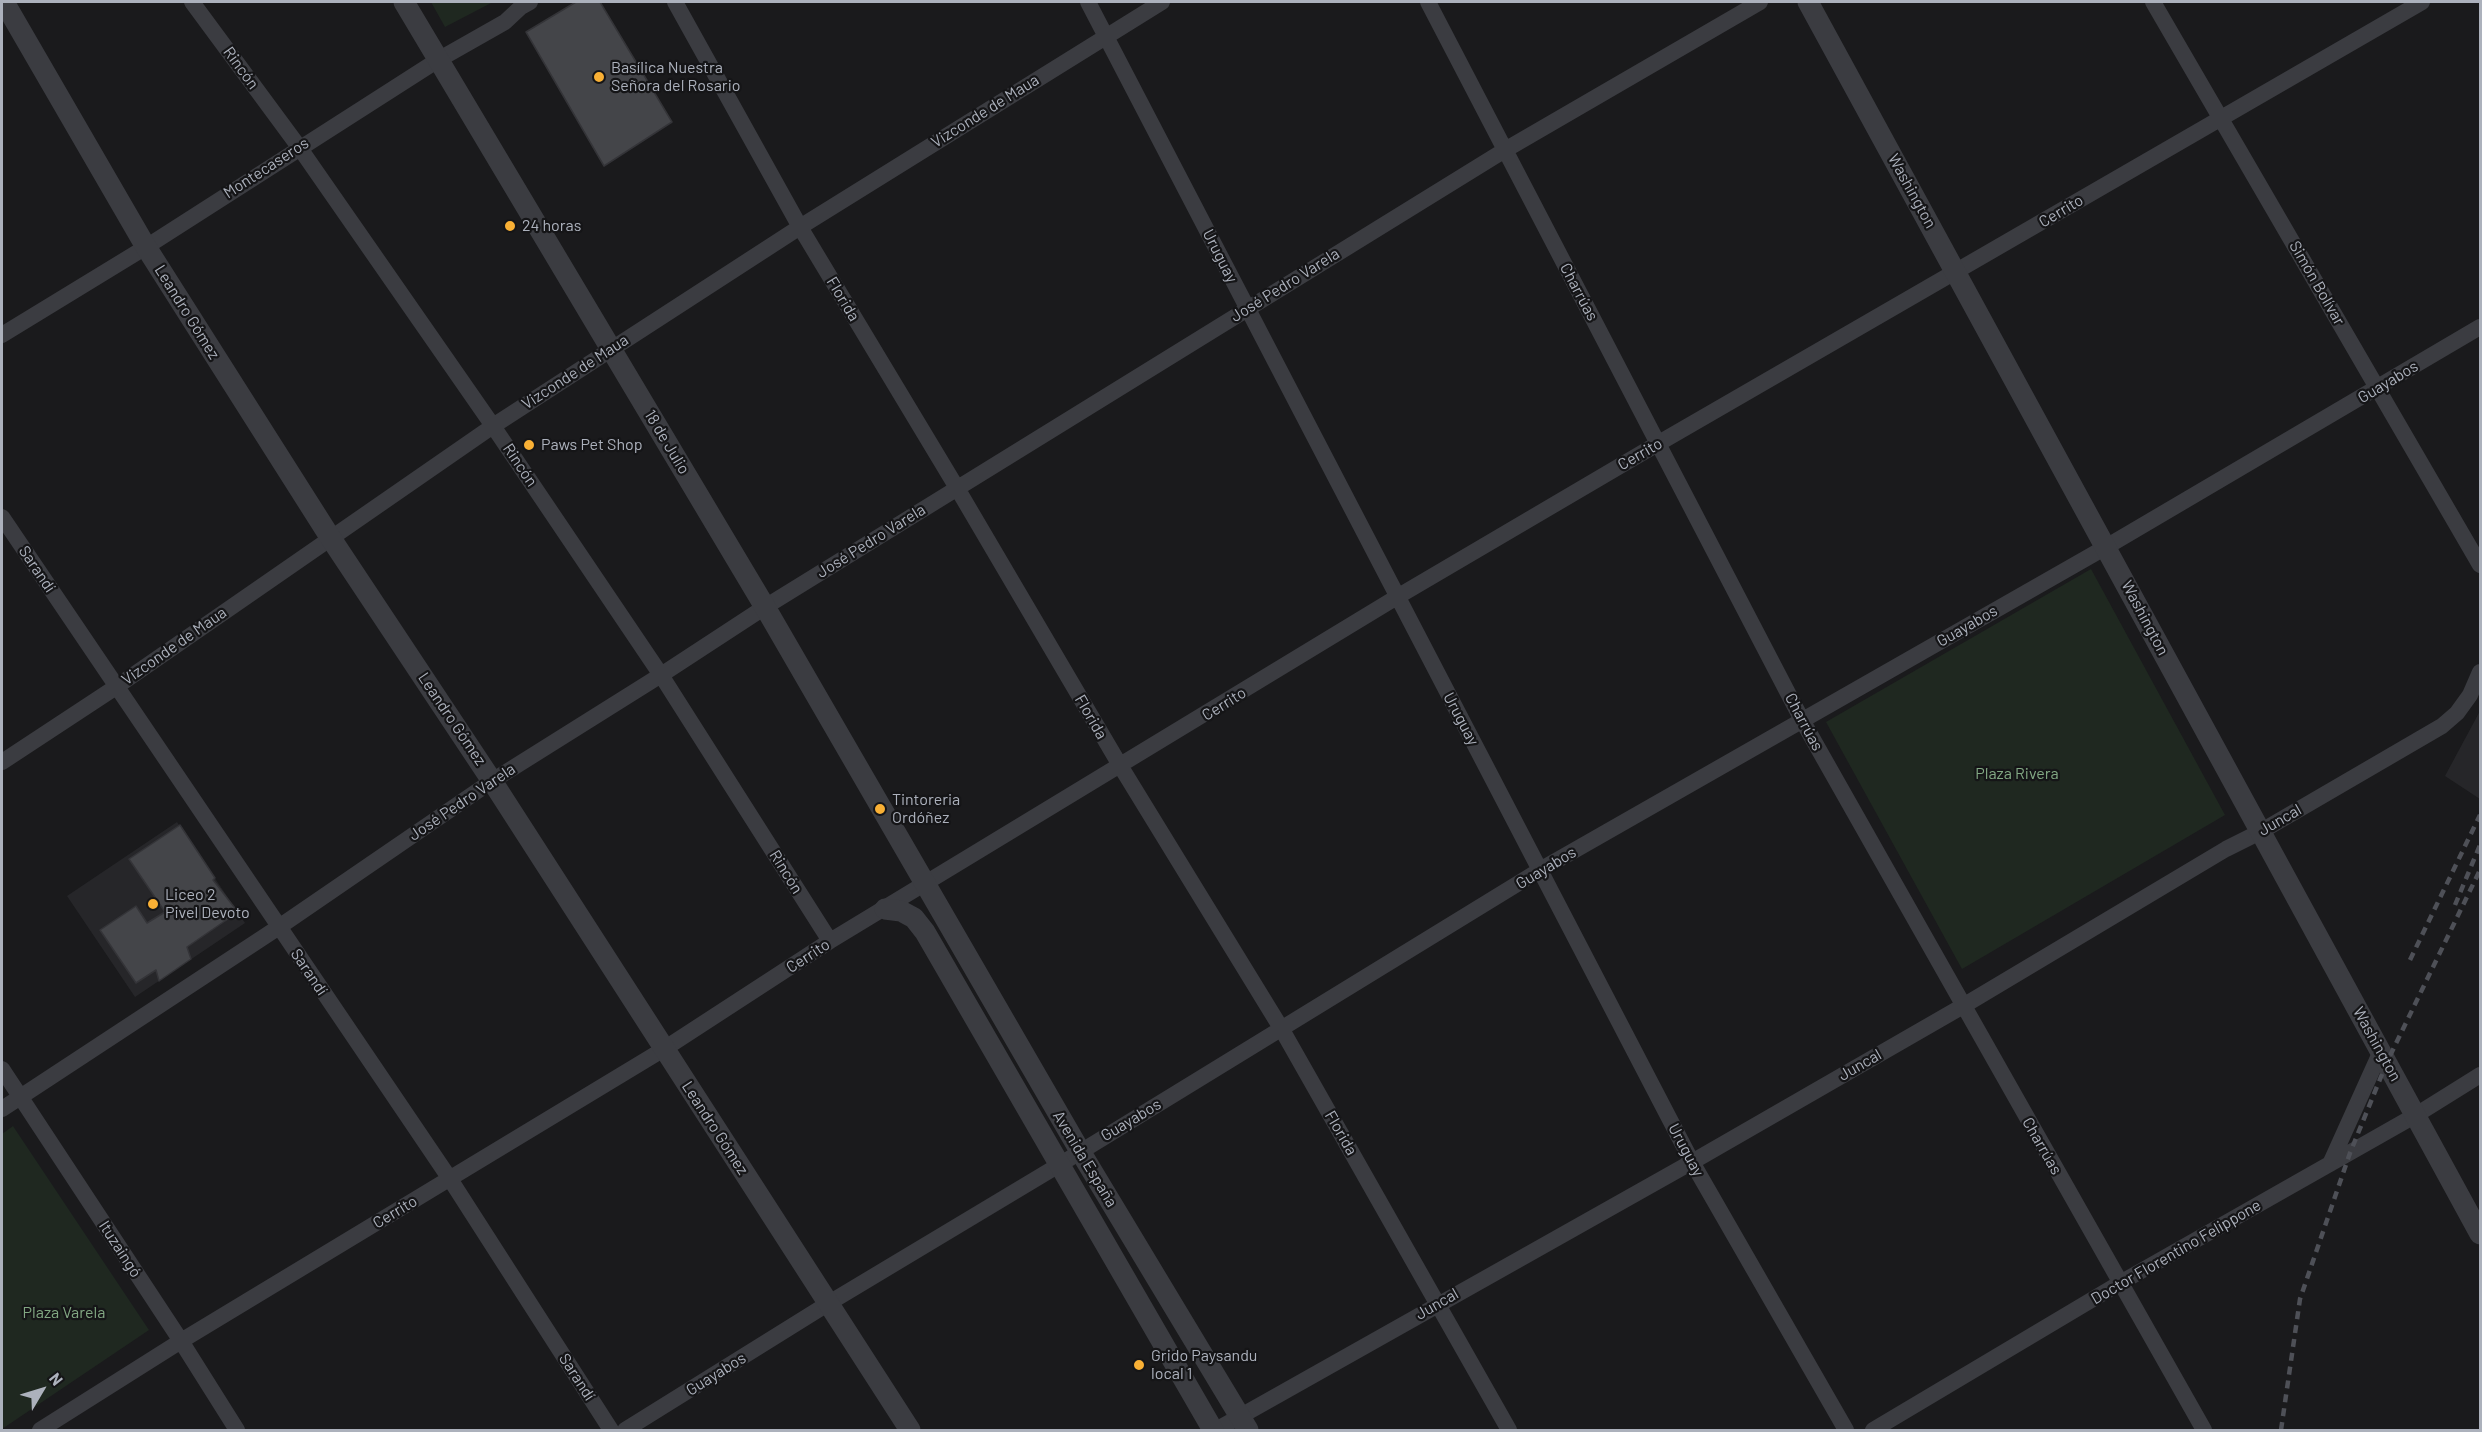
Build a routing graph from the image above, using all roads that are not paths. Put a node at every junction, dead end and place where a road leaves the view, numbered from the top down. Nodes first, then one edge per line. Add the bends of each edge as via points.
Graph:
1 (4, 2) edge
2 (192, 2) edge
3 (404, 2) edge
4 (530, 2) edge
5 (675, 2) edge
6 (1088, 2) edge
7 (1162, 2) edge
8 (1428, 2) edge
9 (1760, 2) edge
10 (1808, 2) edge
11 (2153, 2) edge
12 (2422, 2) edge
13 (1106, 35) junction
14 (438, 60) junction
15 (2220, 117) junction
16 (299, 147) junction
17 (1505, 150) junction
18 (800, 227) junction
19 (146, 247) junction
20 (1956, 273) junction
21 (1247, 309) junction
22 (2481, 327) edge
23 (2, 335) edge
24 (611, 349) junction
25 (2378, 388) junction
26 (493, 426) junction
27 (1659, 443) junction
28 (957, 488) junction
29 (2, 517) edge
30 (330, 537) junction
31 (2106, 547) junction
32 (2481, 565) edge
33 (1397, 597) junction
34 (765, 607) junction
35 (2481, 672) edge
36 (661, 675) junction
37 (116, 687) junction
38 (1802, 720) junction
39 (2, 762) edge
40 (1121, 767) junction
41 (492, 781) junction
42 (2260, 832) junction
43 (1540, 870) junction
44 (927, 884) junction
45 (885, 909) junction
46 (279, 927) junction
47 (830, 941) junction
48 (1963, 1006) junction
49 (1281, 1028) junction
50 (664, 1049) junction
51 (2381, 1051) junction
52 (2, 1069) edge
53 (2481, 1075) edge
54 (20, 1097) junction
55 (2, 1109) edge
56 (2416, 1115) junction
57 (1080, 1151) junction
58 (1692, 1162) junction
59 (2330, 1164) junction
60 (1059, 1166) junction
61 (450, 1179) junction
62 (2481, 1234) edge
63 (2120, 1283) junction
64 (829, 1303) junction
65 (1438, 1304) junction
66 (181, 1341) junction
67 (1244, 1424) edge
68 (40, 1431) edge
69 (237, 1431) edge
70 (611, 1431) edge
71 (624, 1431) edge
72 (910, 1431) edge
73 (1214, 1431) edge
74 (1509, 1431) edge
75 (1846, 1431) edge
76 (1873, 1431) edge
77 (2204, 1431) edge

1 - 19 street, Leandro Gómez
2 - 16 street, Rincón
3 - 14 street, 18 de Julio
4 - 14 street, Montecaseros via 506,22
5 - 18 street, Florida
6 - 13 street, Uruguay
7 - 13 street, Vizconde de Maua
8 - 17 street, Charrúas
9 - 17 street, José Pedro Varela
10 - 20 street, Washington
11 - 15 street, Simón Bolívar
12 - 15 street, Cerrito
13 - 18 street, Vizconde de Maua
13 - 21 street, Uruguay
14 - 16 street, Montecaseros
14 - 24 street, 18 de Julio
15 - 20 street, Cerrito
15 - 25 street, Simón Bolívar
16 - 19 street, Montecaseros
16 - 26 street, Rincón
17 - 21 street, José Pedro Varela
17 - 27 street, Charrúas
18 - 24 street, Vizconde de Maua
18 - 28 street, Florida
19 - 23 street, Montecaseros
19 - 30 street, Leandro Gómez
20 - 27 street, Cerrito
20 - 31 street, Washington
21 - 28 street, José Pedro Varela
21 - 33 street, Uruguay
22 - 25 street, Guayabos
24 - 26 street, Vizconde de Maua
24 - 34 street, 18 de Julio
25 - 31 street, Guayabos
25 - 32 street, Simón Bolívar
26 - 30 street, Vizconde de Maua
26 - 36 street, Rincón
27 - 33 street, Cerrito
27 - 38 street, Charrúas
28 - 34 street, José Pedro Varela
28 - 40 street, Florida
29 - 37 street, Sarandí
30 - 37 street, Vizconde de Maua
30 - 41 street, Leandro Gómez
31 - 38 street, Guayabos
31 - 42 street, Washington
33 - 40 street, Cerrito
33 - 43 street, Uruguay
34 - 36 street, José Pedro Varela
34 - 44 street, 18 de Julio
35 - 42 street, Juncal via 2457,713 2442,726
36 - 41 street, José Pedro Varela
36 - 47 street, Rincón
37 - 39 street, Vizconde de Maua
37 - 46 street, Sarandí
38 - 43 street, Guayabos
38 - 48 street, Charrúas
40 - 44 street, Cerrito
40 - 49 street, Florida
41 - 46 street, José Pedro Varela
41 - 50 street, Leandro Gómez
42 - 48 street, Juncal
42 - 51 street, Washington
43 - 49 street, Guayabos
43 - 58 street, Uruguay
44 - 45 street, Cerrito
44 - 57 street, Avenida España
45 - 47 street, Cerrito
45 - 60 street, Avenida España via 914,918 925,932
46 - 54 street, José Pedro Varela
46 - 61 street, Sarandí
47 - 50 street, Cerrito
48 - 58 street, Juncal
48 - 63 street, Charrúas
49 - 57 street, Guayabos
49 - 65 street, Florida
50 - 61 street, Cerrito
50 - 64 street, Leandro Gómez
51 - 56 street, Washington
51 - 59 street
52 - 54 street, Ituzaingó
53 - 56 street, Doctor Florentino Felippone
54 - 55 street, José Pedro Varela
54 - 66 street, Ituzaingó
56 - 59 street, Doctor Florentino Felippone
56 - 62 street, Washington
57 - 60 street, Guayabos
57 - 67 street, Avenida España
58 - 65 street, Juncal
58 - 75 street, Uruguay
59 - 63 street, Doctor Florentino Felippone
60 - 64 street, Guayabos
60 - 73 street, Avenida España
61 - 66 street, Cerrito
61 - 70 street, Sarandí
63 - 76 street, Doctor Florentino Felippone
63 - 77 street, Charrúas
64 - 71 street, Guayabos
64 - 72 street, Leandro Gómez
65 - 67 street, Juncal
65 - 74 street, Florida
66 - 68 street, Cerrito
66 - 69 street, Ituzaingó
67 - 73 street, Juncal

